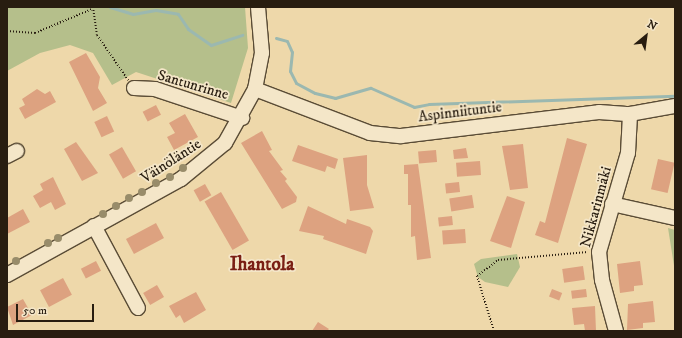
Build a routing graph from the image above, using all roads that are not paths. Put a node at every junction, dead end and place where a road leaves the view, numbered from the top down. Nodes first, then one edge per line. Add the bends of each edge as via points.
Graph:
1 (258, 7) edge
2 (134, 88) road end
3 (255, 89) junction
4 (675, 106) edge
5 (630, 114) junction
6 (242, 118) junction
7 (612, 204) junction
8 (675, 218) edge
9 (94, 226) junction
10 (7, 275) edge
11 (138, 308) dead end
12 (616, 331) edge

1 - 3 street, Väinöläntie via 262,53
2 - 6 street, Santunrinne via 155,89
3 - 5 street, Aspinniituntie via 370,133 388,135 599,112
3 - 6 street, Väinöläntie
4 - 5 street, Aspinniituntie
5 - 7 street, Nikkarinmäki via 628,153
6 - 9 street, Väinöläntie via 225,143 204,162
7 - 8 street
7 - 12 street, Nikkarinmäki via 599,252 602,280
9 - 10 street, Väinöläntie
9 - 11 street

